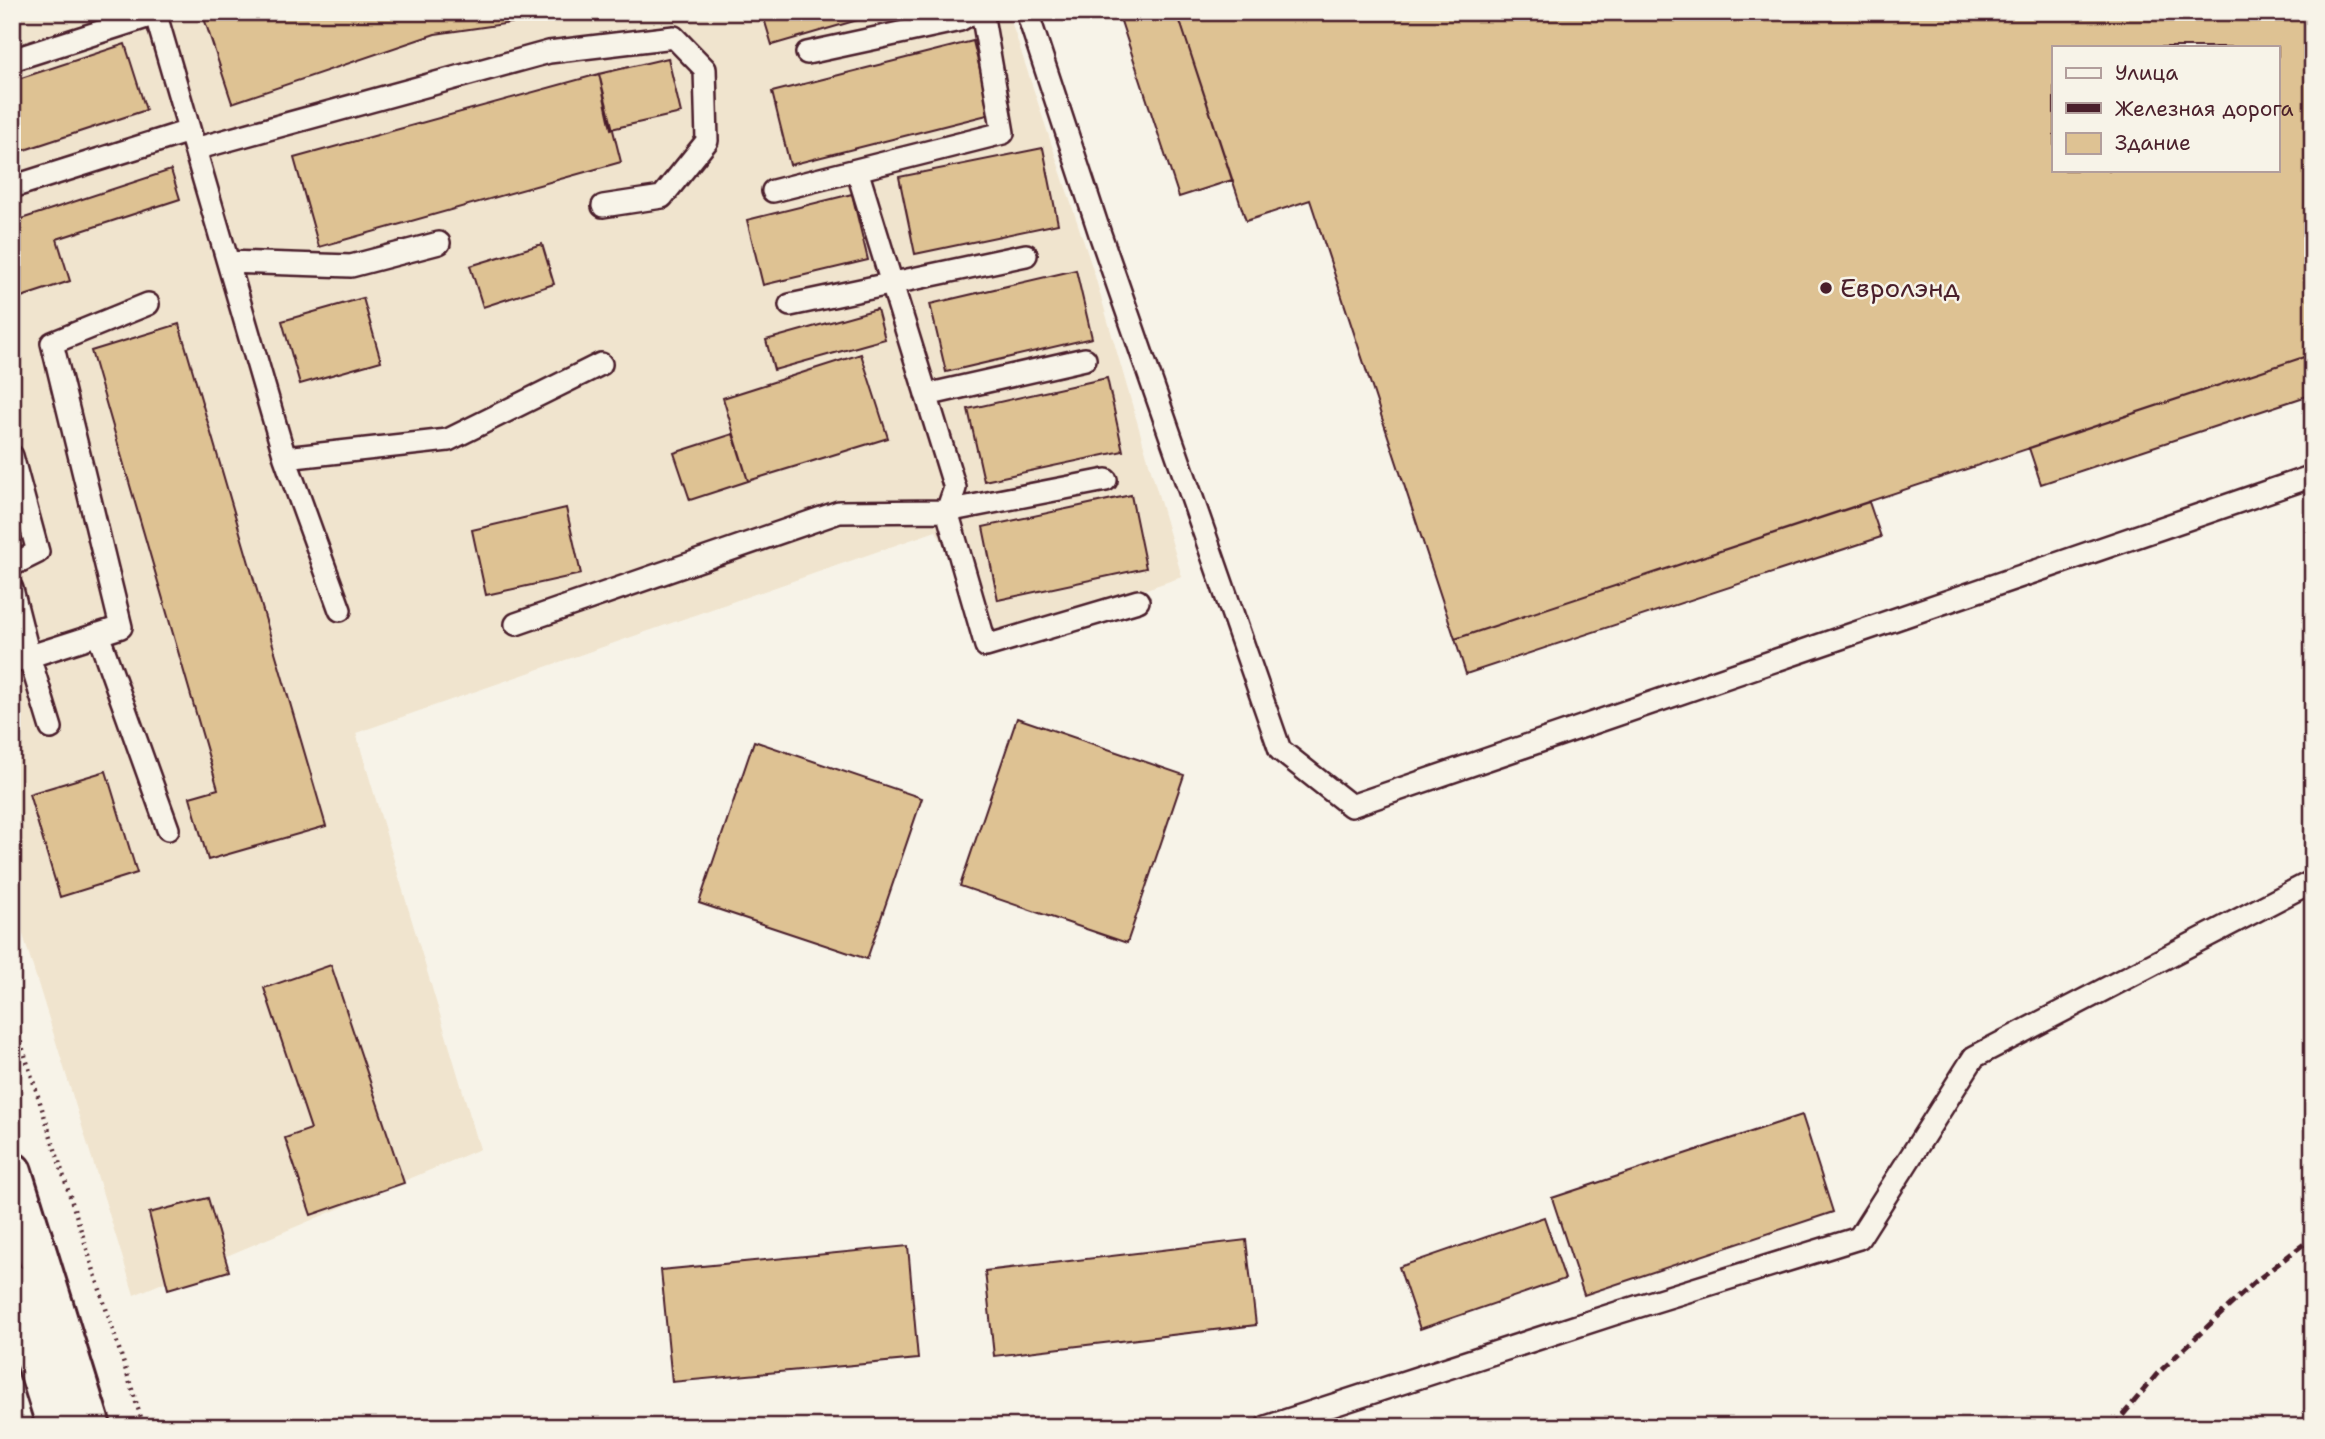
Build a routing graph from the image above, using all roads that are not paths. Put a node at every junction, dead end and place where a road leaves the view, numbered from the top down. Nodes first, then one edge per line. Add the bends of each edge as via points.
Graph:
1 (974, 12) edge
2 (982, 12) edge
3 (1027, 12) edge
4 (155, 13) edge
5 (807, 53) dead end
6 (12, 60) edge
7 (192, 140) junction
8 (857, 170) junction
9 (12, 187) edge
10 (773, 191) dead end
11 (603, 206) dead end
12 (439, 243) dead end
13 (1026, 255) dead end
14 (228, 262) junction
15 (891, 282) junction
16 (148, 304) dead end
17 (790, 305) dead end
18 (1085, 359) dead end
19 (601, 364) dead end
20 (926, 395) junction
21 (12, 456) edge
22 (285, 458) junction
23 (2313, 476) edge
24 (1105, 480) dead end
25 (947, 511) junction
26 (12, 565) edge
27 (12, 589) edge
28 (1138, 601) dead end
29 (340, 610) dead end
30 (516, 624) dead end
31 (98, 634) junction
32 (20, 659) edge
33 (51, 728) dead end
34 (168, 829) dead end
35 (2313, 881) edge
36 (12, 1172) edge
37 (12, 1284) edge
38 (57, 1427) edge
39 (91, 1427) edge
40 (1266, 1427) edge

1 - 5 lane via 960,20
2 - 8 lane via 1003,133
3 - 23 lane via 1280,750 1351,806
4 - 6 lane
4 - 7 lane
7 - 9 lane
7 - 11 lane via 549,52 674,37 705,69 707,141 662,197
7 - 14 lane
8 - 10 lane
8 - 15 lane
12 - 14 lane via 351,266
13 - 15 lane
14 - 22 lane
15 - 17 lane
15 - 20 lane
16 - 31 lane via 52,343 121,627
18 - 20 lane
19 - 22 lane via 449,440
20 - 25 lane via 955,488
21 - 26 lane via 38,552
22 - 29 lane
24 - 25 lane
25 - 28 lane via 986,646
25 - 30 lane via 839,512
27 - 32 lane
31 - 32 lane
31 - 34 lane
32 - 33 lane
35 - 40 lane via 1973,1057 1859,1238
36 - 39 main road
37 - 38 main road

